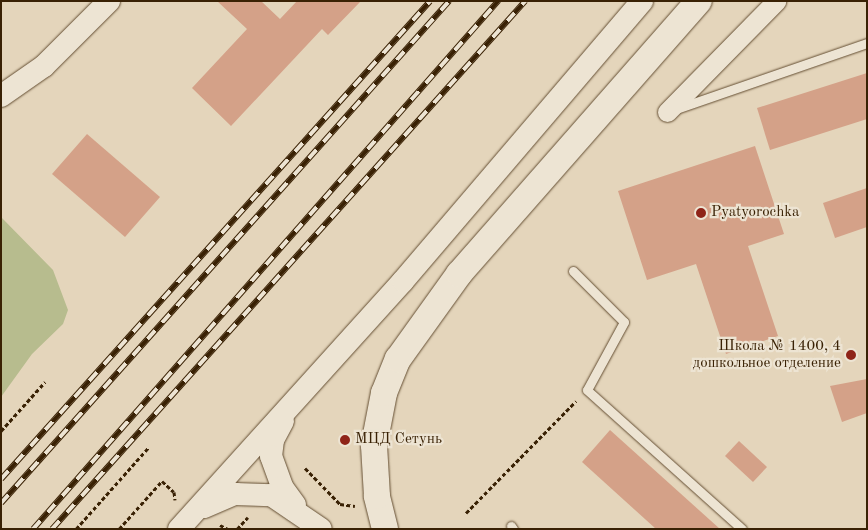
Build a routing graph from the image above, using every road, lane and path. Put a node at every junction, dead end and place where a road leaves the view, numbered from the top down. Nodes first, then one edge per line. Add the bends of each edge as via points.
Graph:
1 (109, 1) edge
2 (642, 1) edge
3 (699, 1) edge
4 (776, 1) edge
5 (867, 43) edge
6 (1, 96) edge
7 (667, 112) joint
8 (573, 271) dead end
9 (45, 382) dead end
10 (587, 390) junction
11 (289, 408) junction
12 (1, 431) edge
13 (149, 446) dead end
14 (305, 468) dead end
15 (158, 484) dead end
16 (364, 507) dead end
17 (196, 510) junction
18 (299, 510) junction
19 (466, 513) dead end
20 (76, 529) edge
21 (119, 529) edge
22 (179, 529) edge
23 (320, 529) edge
24 (385, 529) edge
25 (742, 529) edge

1 - 6 street via 44,66
2 - 11 street
3 - 24 main road via 459,274 398,359 384,393 374,444 377,496
4 - 7 street
5 - 7 lane
8 - 10 lane via 624,322
9 - 12 path
10 - 19 path
10 - 25 lane
11 - 17 street
11 - 18 street via 273,440 271,456 282,487
13 - 20 path
14 - 16 path via 340,504
15 - 21 path
17 - 18 street via 235,494 255,492 271,495
17 - 22 street
18 - 23 street

